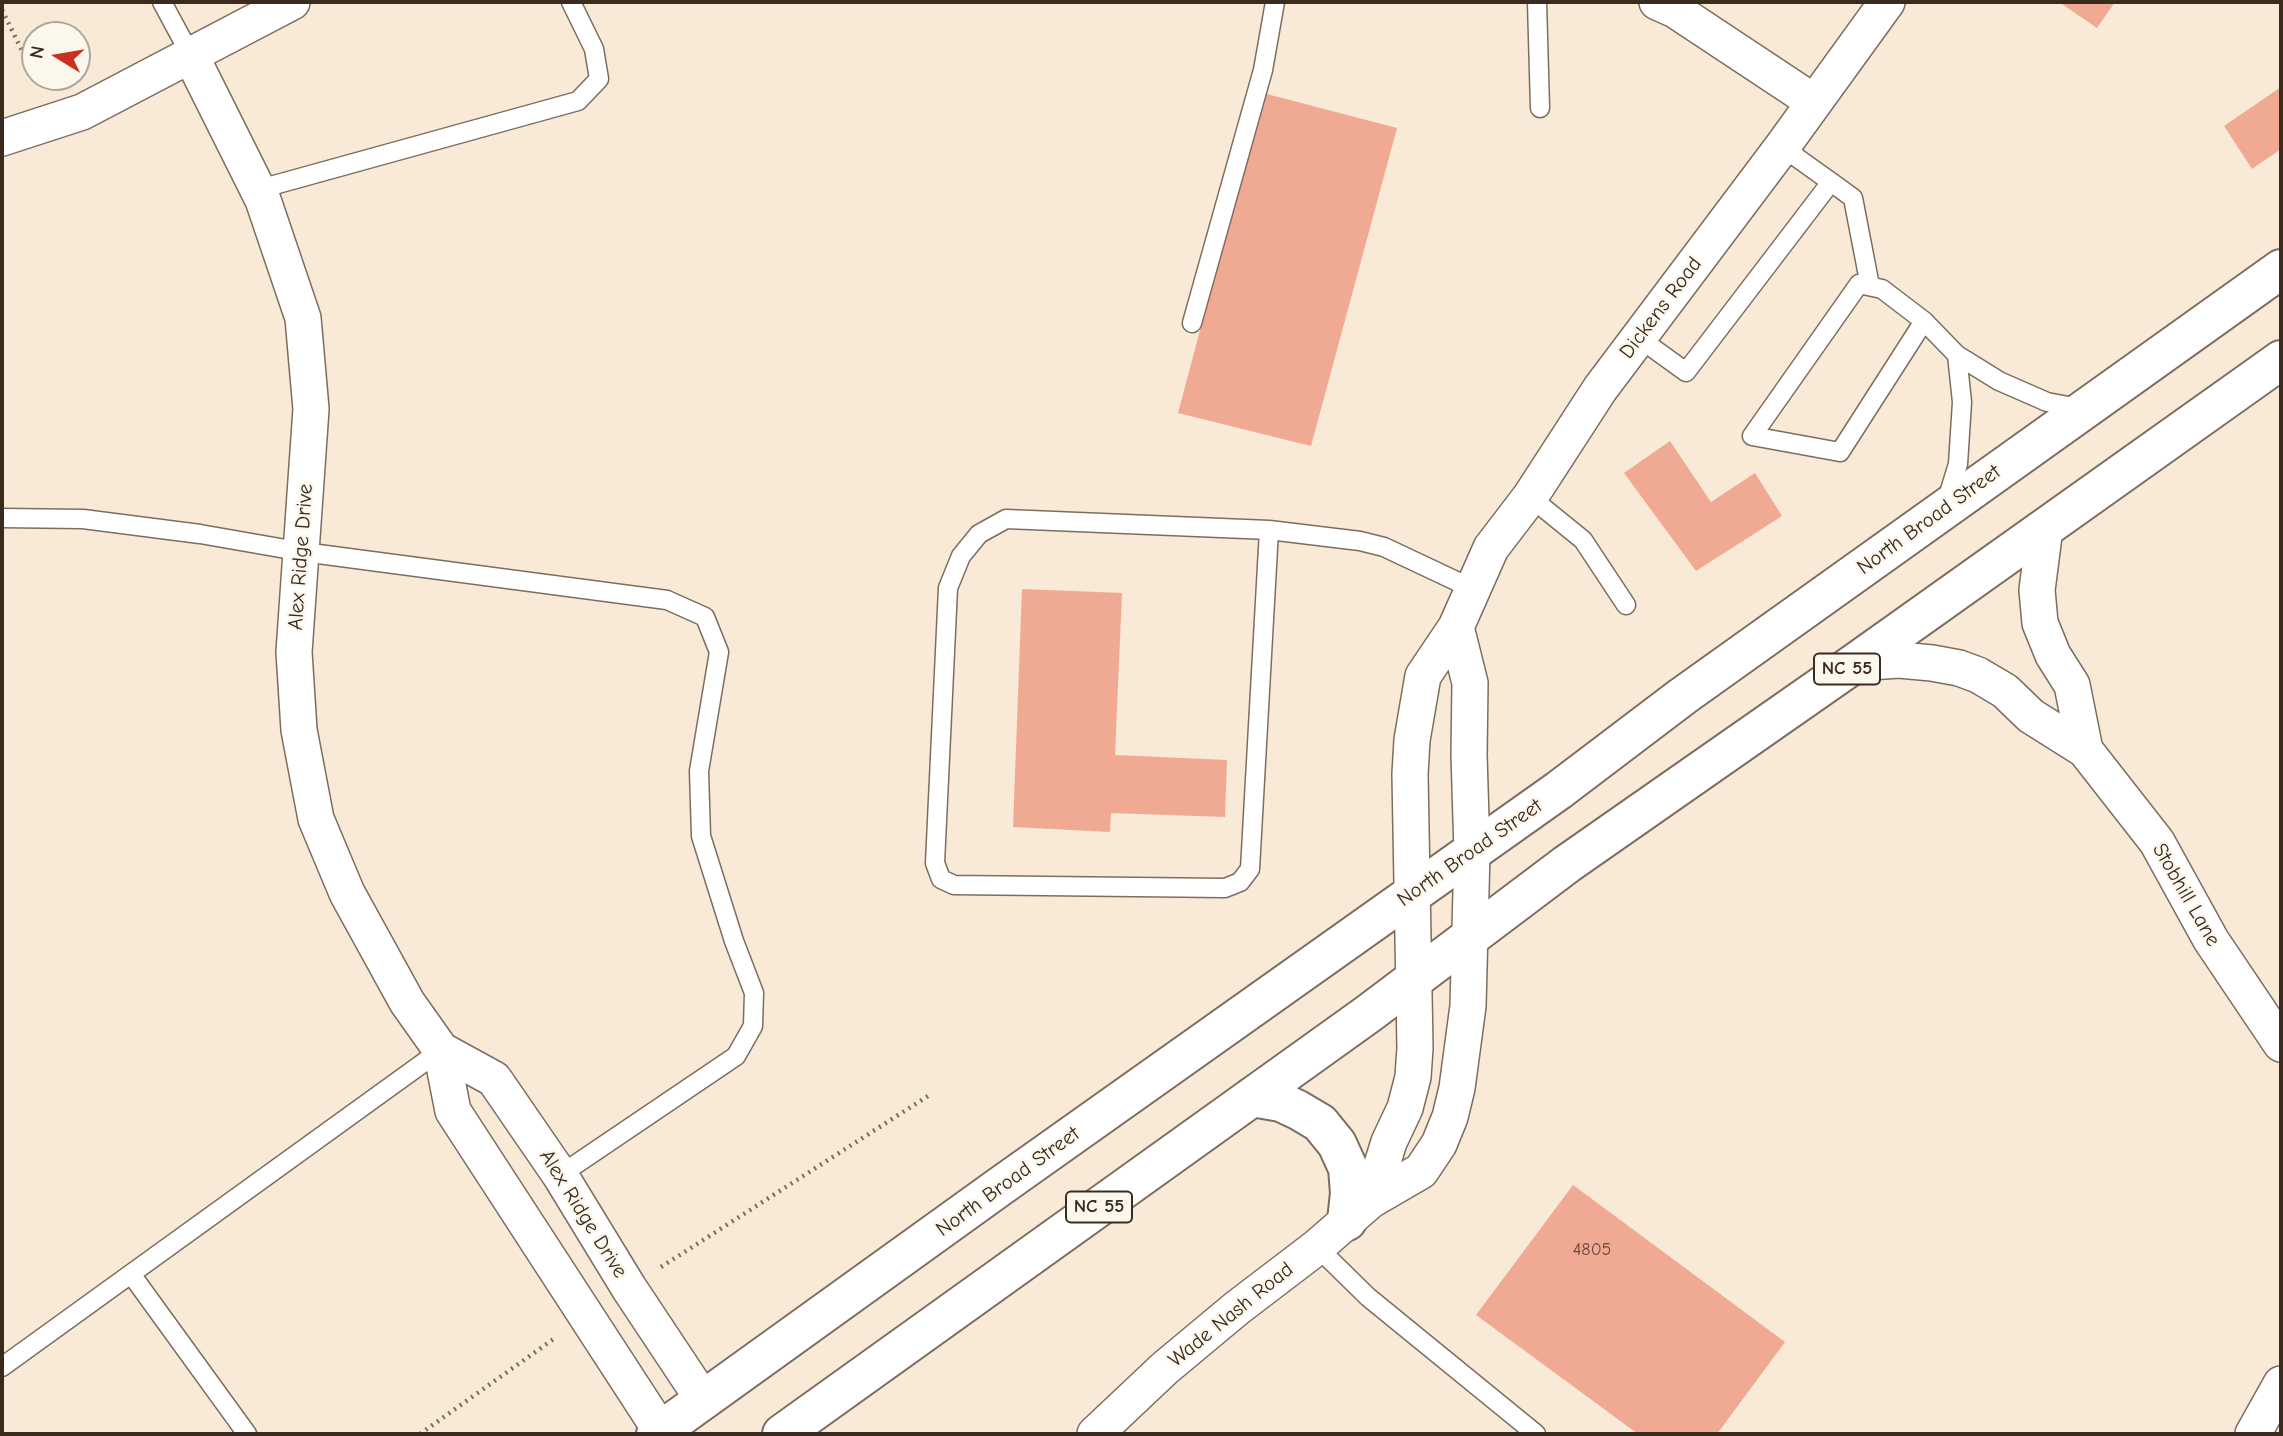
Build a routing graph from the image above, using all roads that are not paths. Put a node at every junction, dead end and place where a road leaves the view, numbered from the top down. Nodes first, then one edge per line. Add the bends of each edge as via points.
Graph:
1 (162, 2) edge
2 (292, 2) edge
3 (570, 2) edge
4 (1275, 2) edge
5 (1537, 2) edge
6 (1657, 2) edge
7 (1887, 2) edge
8 (190, 54) junction
9 (1814, 102) junction
10 (1540, 108) dead end
11 (2, 138) edge
12 (1782, 147) junction
13 (1831, 182) junction
14 (256, 190) junction
15 (2281, 269) edge
16 (1870, 286) junction
17 (1924, 321) junction
18 (1192, 323) dead end
19 (1639, 338) junction
20 (1957, 355) junction
21 (2281, 360) edge
22 (2084, 408) junction
23 (1530, 497) junction
24 (1943, 511) junction
25 (2, 518) edge
26 (2045, 528) junction
27 (1269, 530) junction
28 (303, 552) junction
29 (1471, 588) junction
30 (1626, 605) dead end
31 (1456, 627) junction
32 (1855, 663) junction
33 (2085, 750) junction
34 (1472, 852) junction
35 (1412, 894) junction
36 (1470, 937) junction
37 (1414, 978) junction
38 (2281, 1044) edge
39 (441, 1050) junction
40 (1252, 1097) junction
41 (560, 1175) junction
42 (1359, 1211) junction
43 (1317, 1247) junction
44 (131, 1274) junction
45 (2, 1367) edge
46 (2281, 1384) edge
47 (704, 1401) junction
48 (658, 1432) edge
49 (247, 1434) edge
50 (782, 1434) edge
51 (1095, 1434) edge
52 (1536, 1434) edge
53 (2253, 1434) edge

1 - 8 lane
2 - 8 street
3 - 14 lane via 594,49 599,79 578,101
4 - 18 lane via 1263,70
5 - 10 lane
6 - 9 street
7 - 9 street, Dickens Road
8 - 11 street via 82,112
8 - 14 street, Alex Ridge Drive
9 - 12 street, Dickens Road
12 - 13 lane
12 - 19 street, Dickens Road
13 - 16 lane via 1853,198
13 - 19 lane via 1686,372
14 - 28 street, Alex Ridge Drive via 303,318 311,409
15 - 22 highway, North Broad Street
16 - 17 lane via 1882,289
16 - 17 lane via 1859,284 1752,436 1840,452
17 - 20 lane
19 - 23 street, Dickens Road
20 - 22 lane via 1999,382 2047,402
20 - 24 lane via 1962,402 1958,464
21 - 26 highway, NC 55
22 - 24 highway, North Broad Street
23 - 29 street, Dickens Road via 1491,548
23 - 30 lane via 1583,540
24 - 34 highway, North Broad Street
25 - 28 lane via 83,519
26 - 32 highway, NC 55
26 - 33 street, Stobhill Lane via 2038,590 2040,623 2071,685
27 - 27 lane via 1006,519 979,534 961,556 947,587 935,863 940,879 954,885 1198,888 1225,888 1240,882 1250,869
27 - 29 lane via 1384,547
28 - 39 street, Alex Ridge Drive via 294,652 299,730 316,819 347,893 407,1002
28 - 41 lane via 667,600 705,617 719,652 699,771 701,836 754,993 753,1026 736,1056
29 - 31 street, Dickens Road
31 - 34 street via 1470,683
31 - 35 street, Dickens Road via 1423,676 1417,710 1410,774
32 - 33 street, Stobhill Lane via 1899,660 1959,668 2005,691 2031,716
32 - 36 highway, NC 55
33 - 38 street, Stobhill Lane via 2157,842 2211,940
34 - 35 highway, North Broad Street
34 - 36 street
35 - 37 street
35 - 47 highway, North Broad Street
36 - 37 highway, NC 55
36 - 42 street, Wade Nash Road via 1466,1034 1450,1117 1440,1144 1420,1171
37 - 40 highway, NC 55
37 - 42 street via 1413,1077 1405,1108
39 - 41 street, Alex Ridge Drive via 494,1079
39 - 44 lane
39 - 48 street, Alex Ridge Drive via 453,1111
40 - 42 highway via 1281,1102 1320,1123 1348,1168 1350,1193
40 - 50 highway, NC 55
41 - 47 street, Alex Ridge Drive
42 - 43 street, Wade Nash Road
43 - 51 street, Wade Nash Road via 1165,1368
43 - 52 lane via 1367,1297
44 - 45 lane
44 - 49 lane
46 - 53 street
47 - 48 highway, North Broad Street

